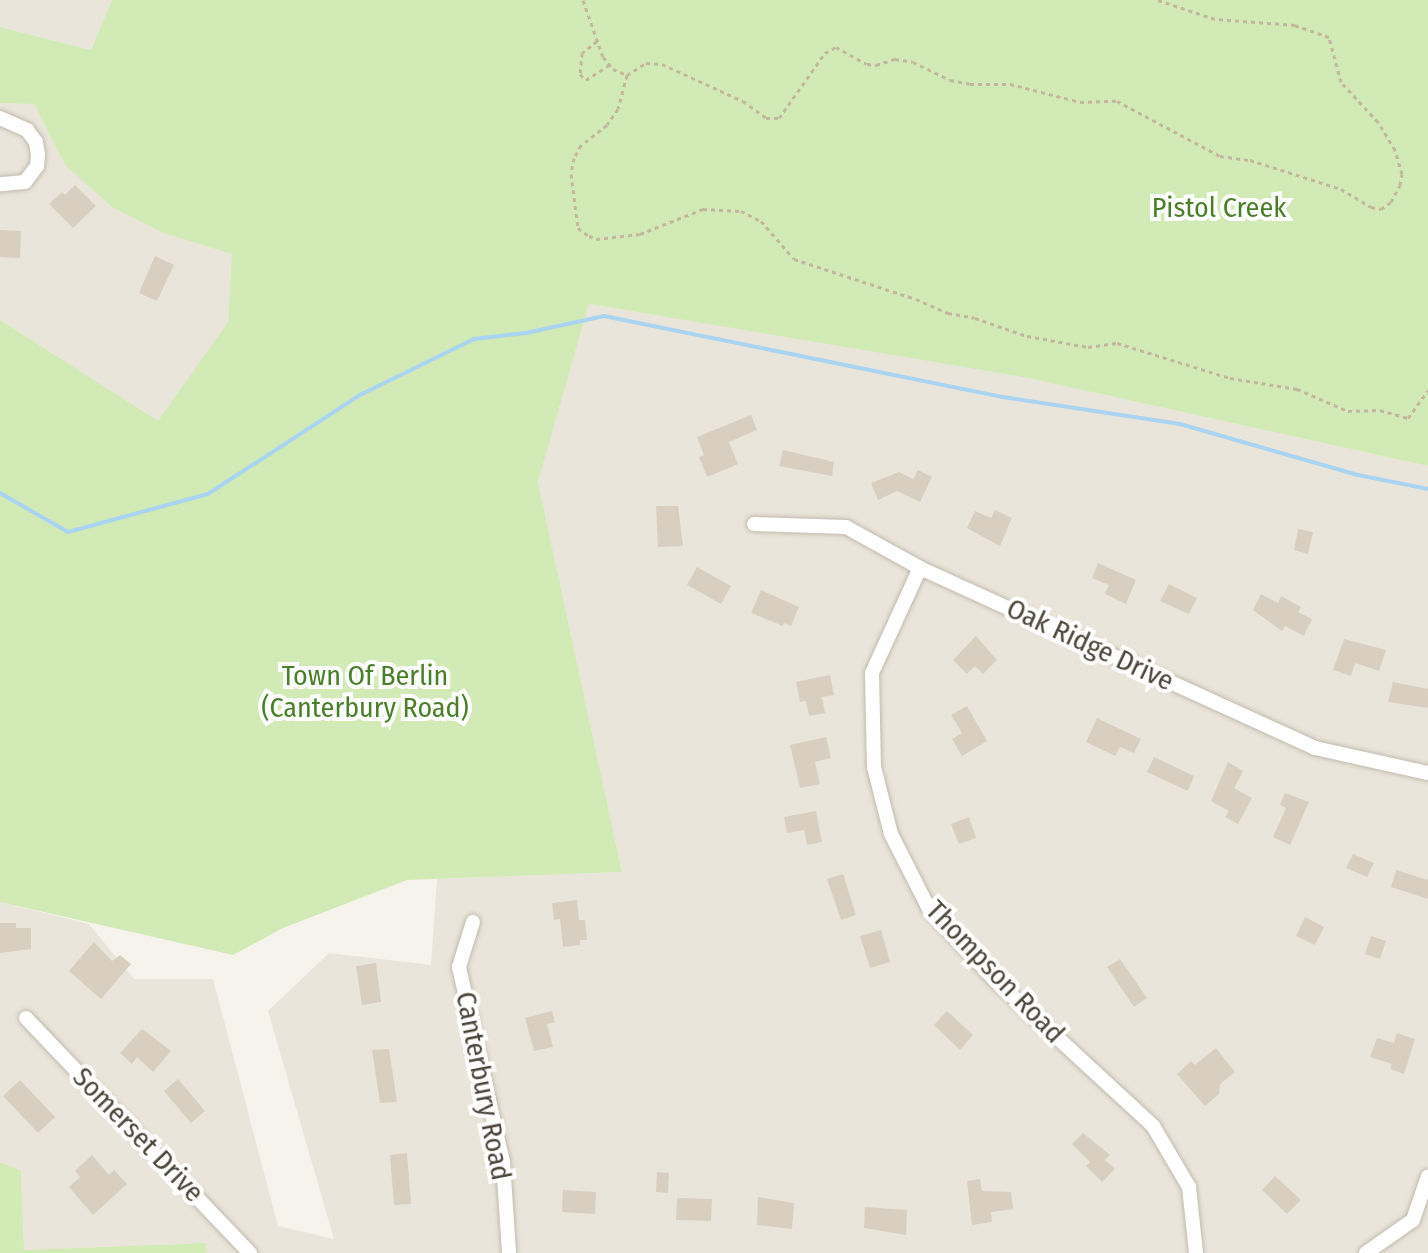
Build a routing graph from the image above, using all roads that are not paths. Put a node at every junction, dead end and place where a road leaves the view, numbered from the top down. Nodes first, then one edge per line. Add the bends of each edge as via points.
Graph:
1 (0, 118) edge
2 (0, 184) edge
3 (754, 524) dead end
4 (920, 568) junction
5 (1428, 773) edge
6 (473, 922) dead end
7 (26, 1018) dead end
8 (1428, 1176) edge
9 (250, 1253) edge
10 (509, 1253) edge
11 (1196, 1253) edge
12 (1366, 1253) edge

1 - 2 street via 27,130 38,155 25,182
3 - 4 street, Oak Ridge Drive via 846,527
4 - 5 street, Oak Ridge Drive via 1315,748
4 - 11 street, Thompson Road via 872,673 874,767 891,834 929,909 996,981 1153,1126 1189,1187
6 - 10 street, Canterbury Road via 459,967 503,1162
7 - 9 street, Somerset Drive
8 - 12 street via 1413,1220

